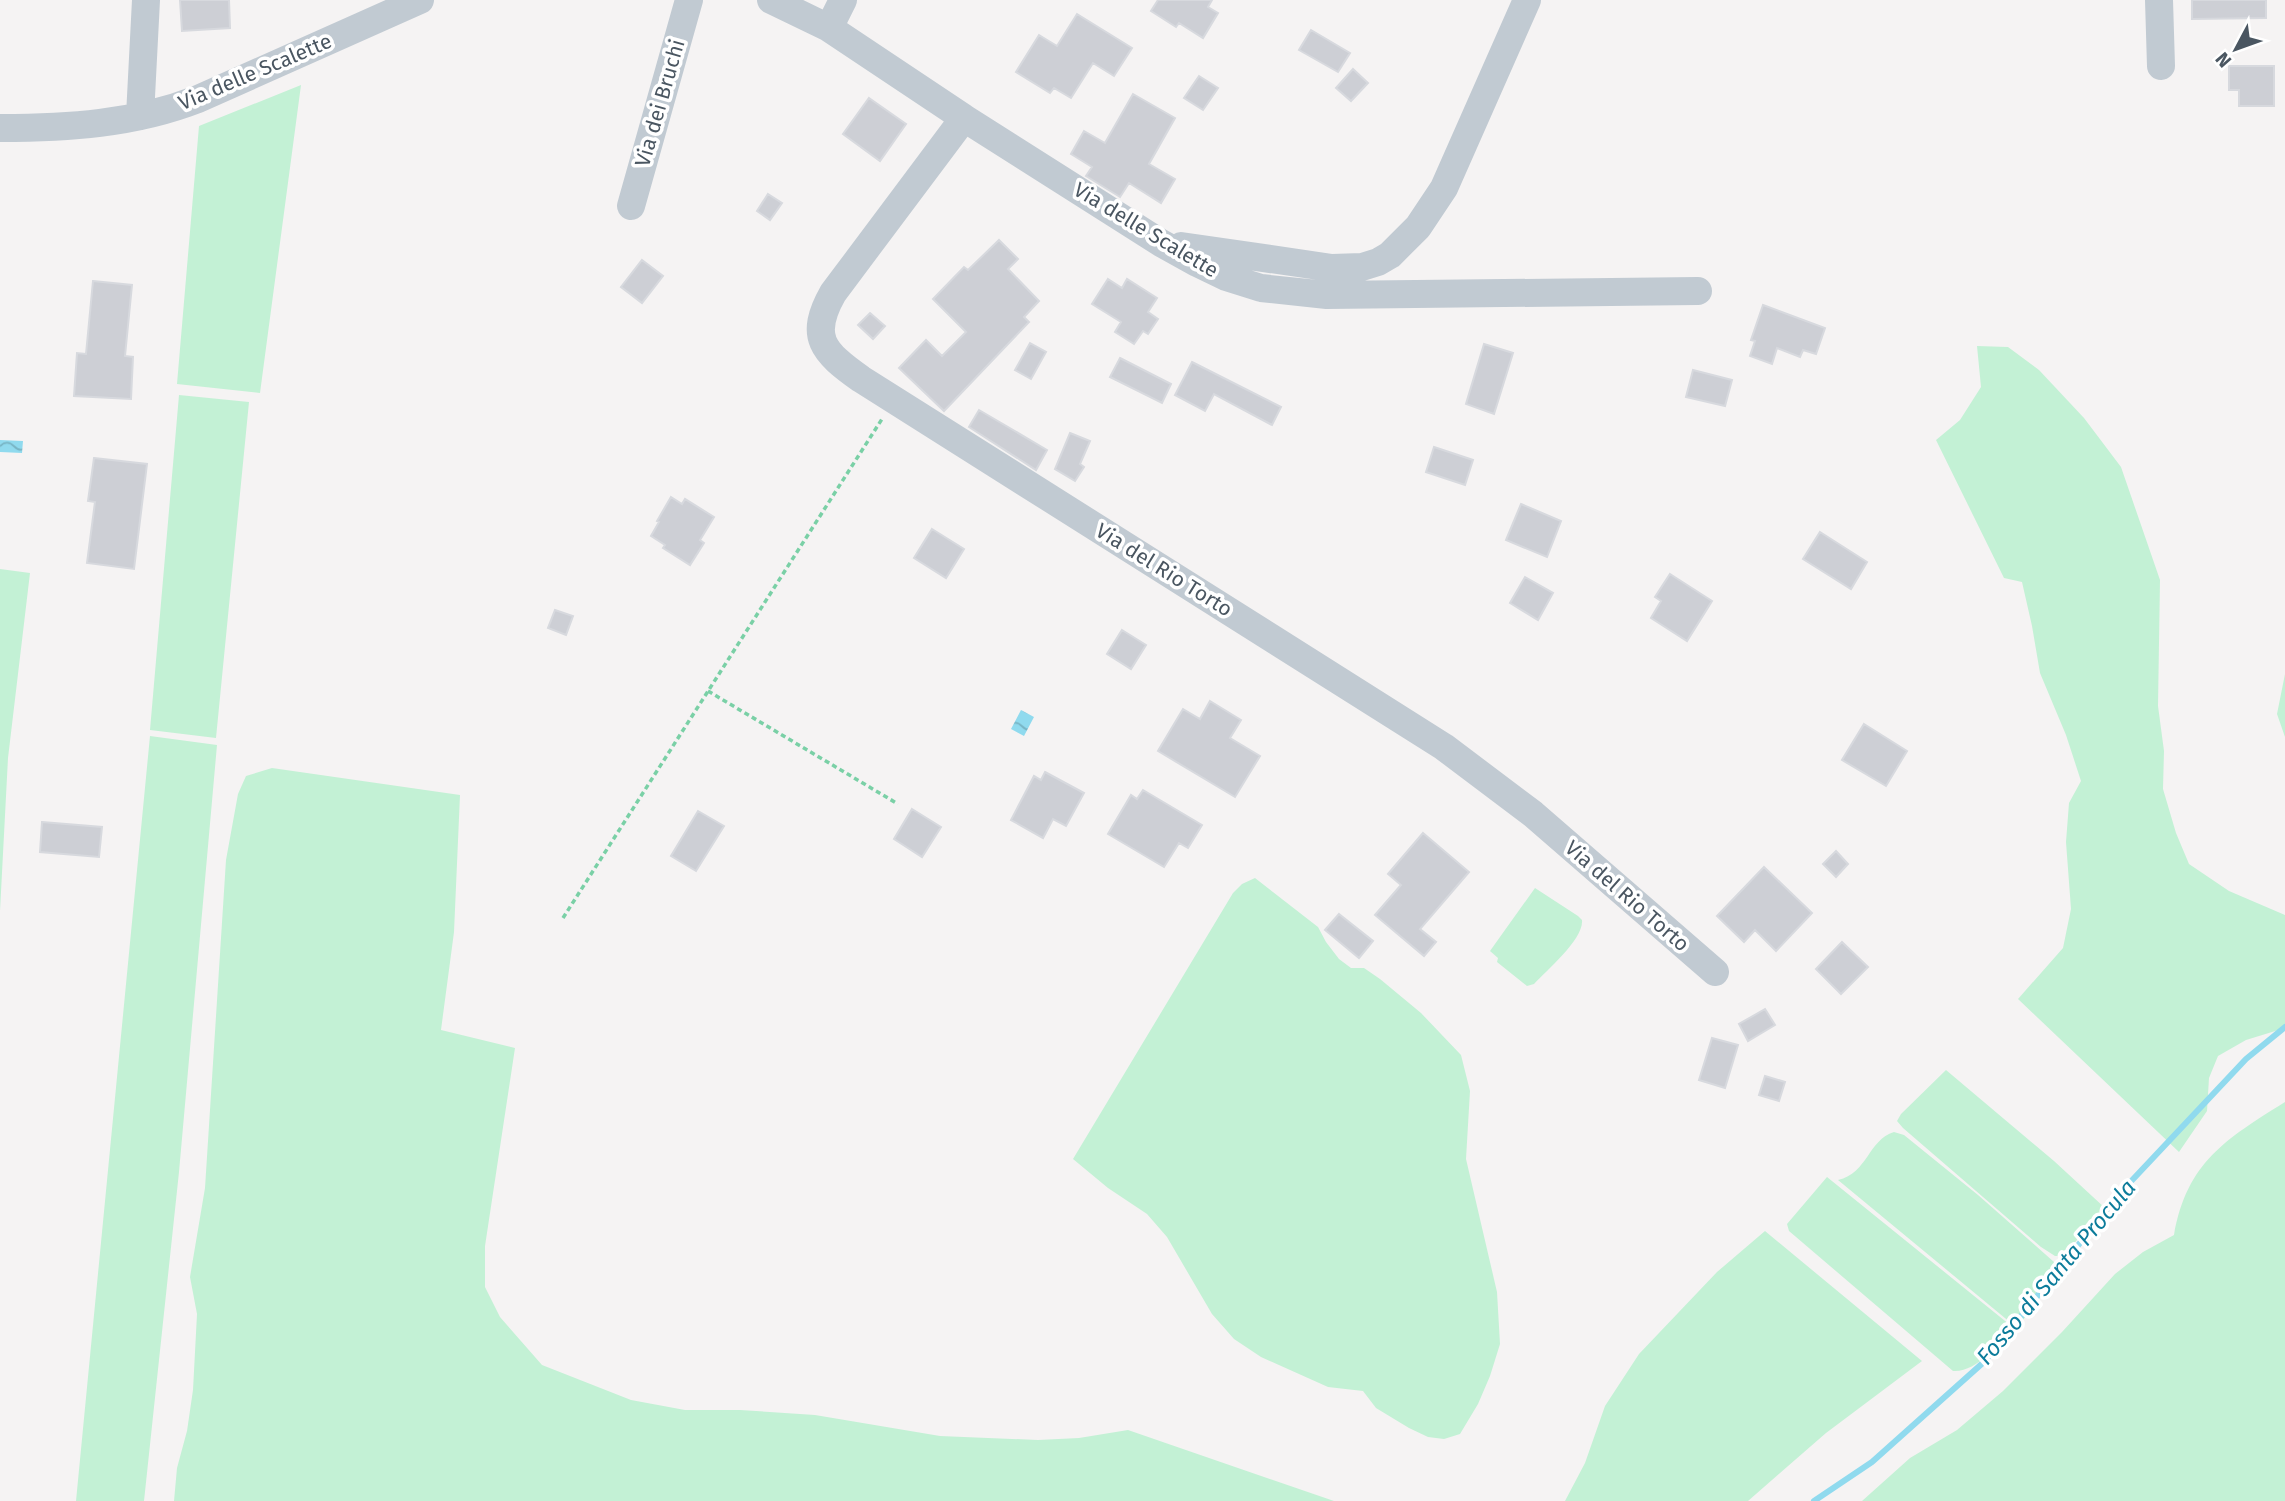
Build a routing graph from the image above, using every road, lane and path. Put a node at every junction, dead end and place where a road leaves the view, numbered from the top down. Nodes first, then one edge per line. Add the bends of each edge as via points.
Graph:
1 (146, 0) edge
2 (419, 0) edge
3 (689, 0) edge
4 (771, 0) edge
5 (844, 0) edge
6 (1527, 0) edge
7 (2159, 0) edge
8 (829, 28) junction
9 (2161, 66) dead end
10 (141, 116) junction
11 (964, 118) junction
12 (0, 128) edge
13 (631, 206) dead end
14 (1161, 243) junction
15 (1698, 291) dead end
16 (894, 400) junction
17 (708, 691) junction
18 (898, 804) dead end
19 (563, 918) dead end
20 (1714, 972) dead end

1 - 10 street
2 - 10 street, Via delle Scalette via 198,99
3 - 13 street, Via dei Bruchi
4 - 8 street, Via delle Scalette
5 - 8 street
6 - 14 street via 1444,188 1426,218 1390,255 1362,267 1321,268
7 - 9 street
8 - 11 street, Via delle Scalette
10 - 12 street, Via delle Scalette via 82,126
11 - 14 street, Via delle Scalette
11 - 16 street, Via del Rio Torto via 839,284 821,318 821,335 829,353
14 - 15 street, Via delle Scalette via 1237,281 1307,295
16 - 17 path
16 - 20 street, Via del Rio Torto via 1444,747 1533,814
17 - 18 path
17 - 19 path

